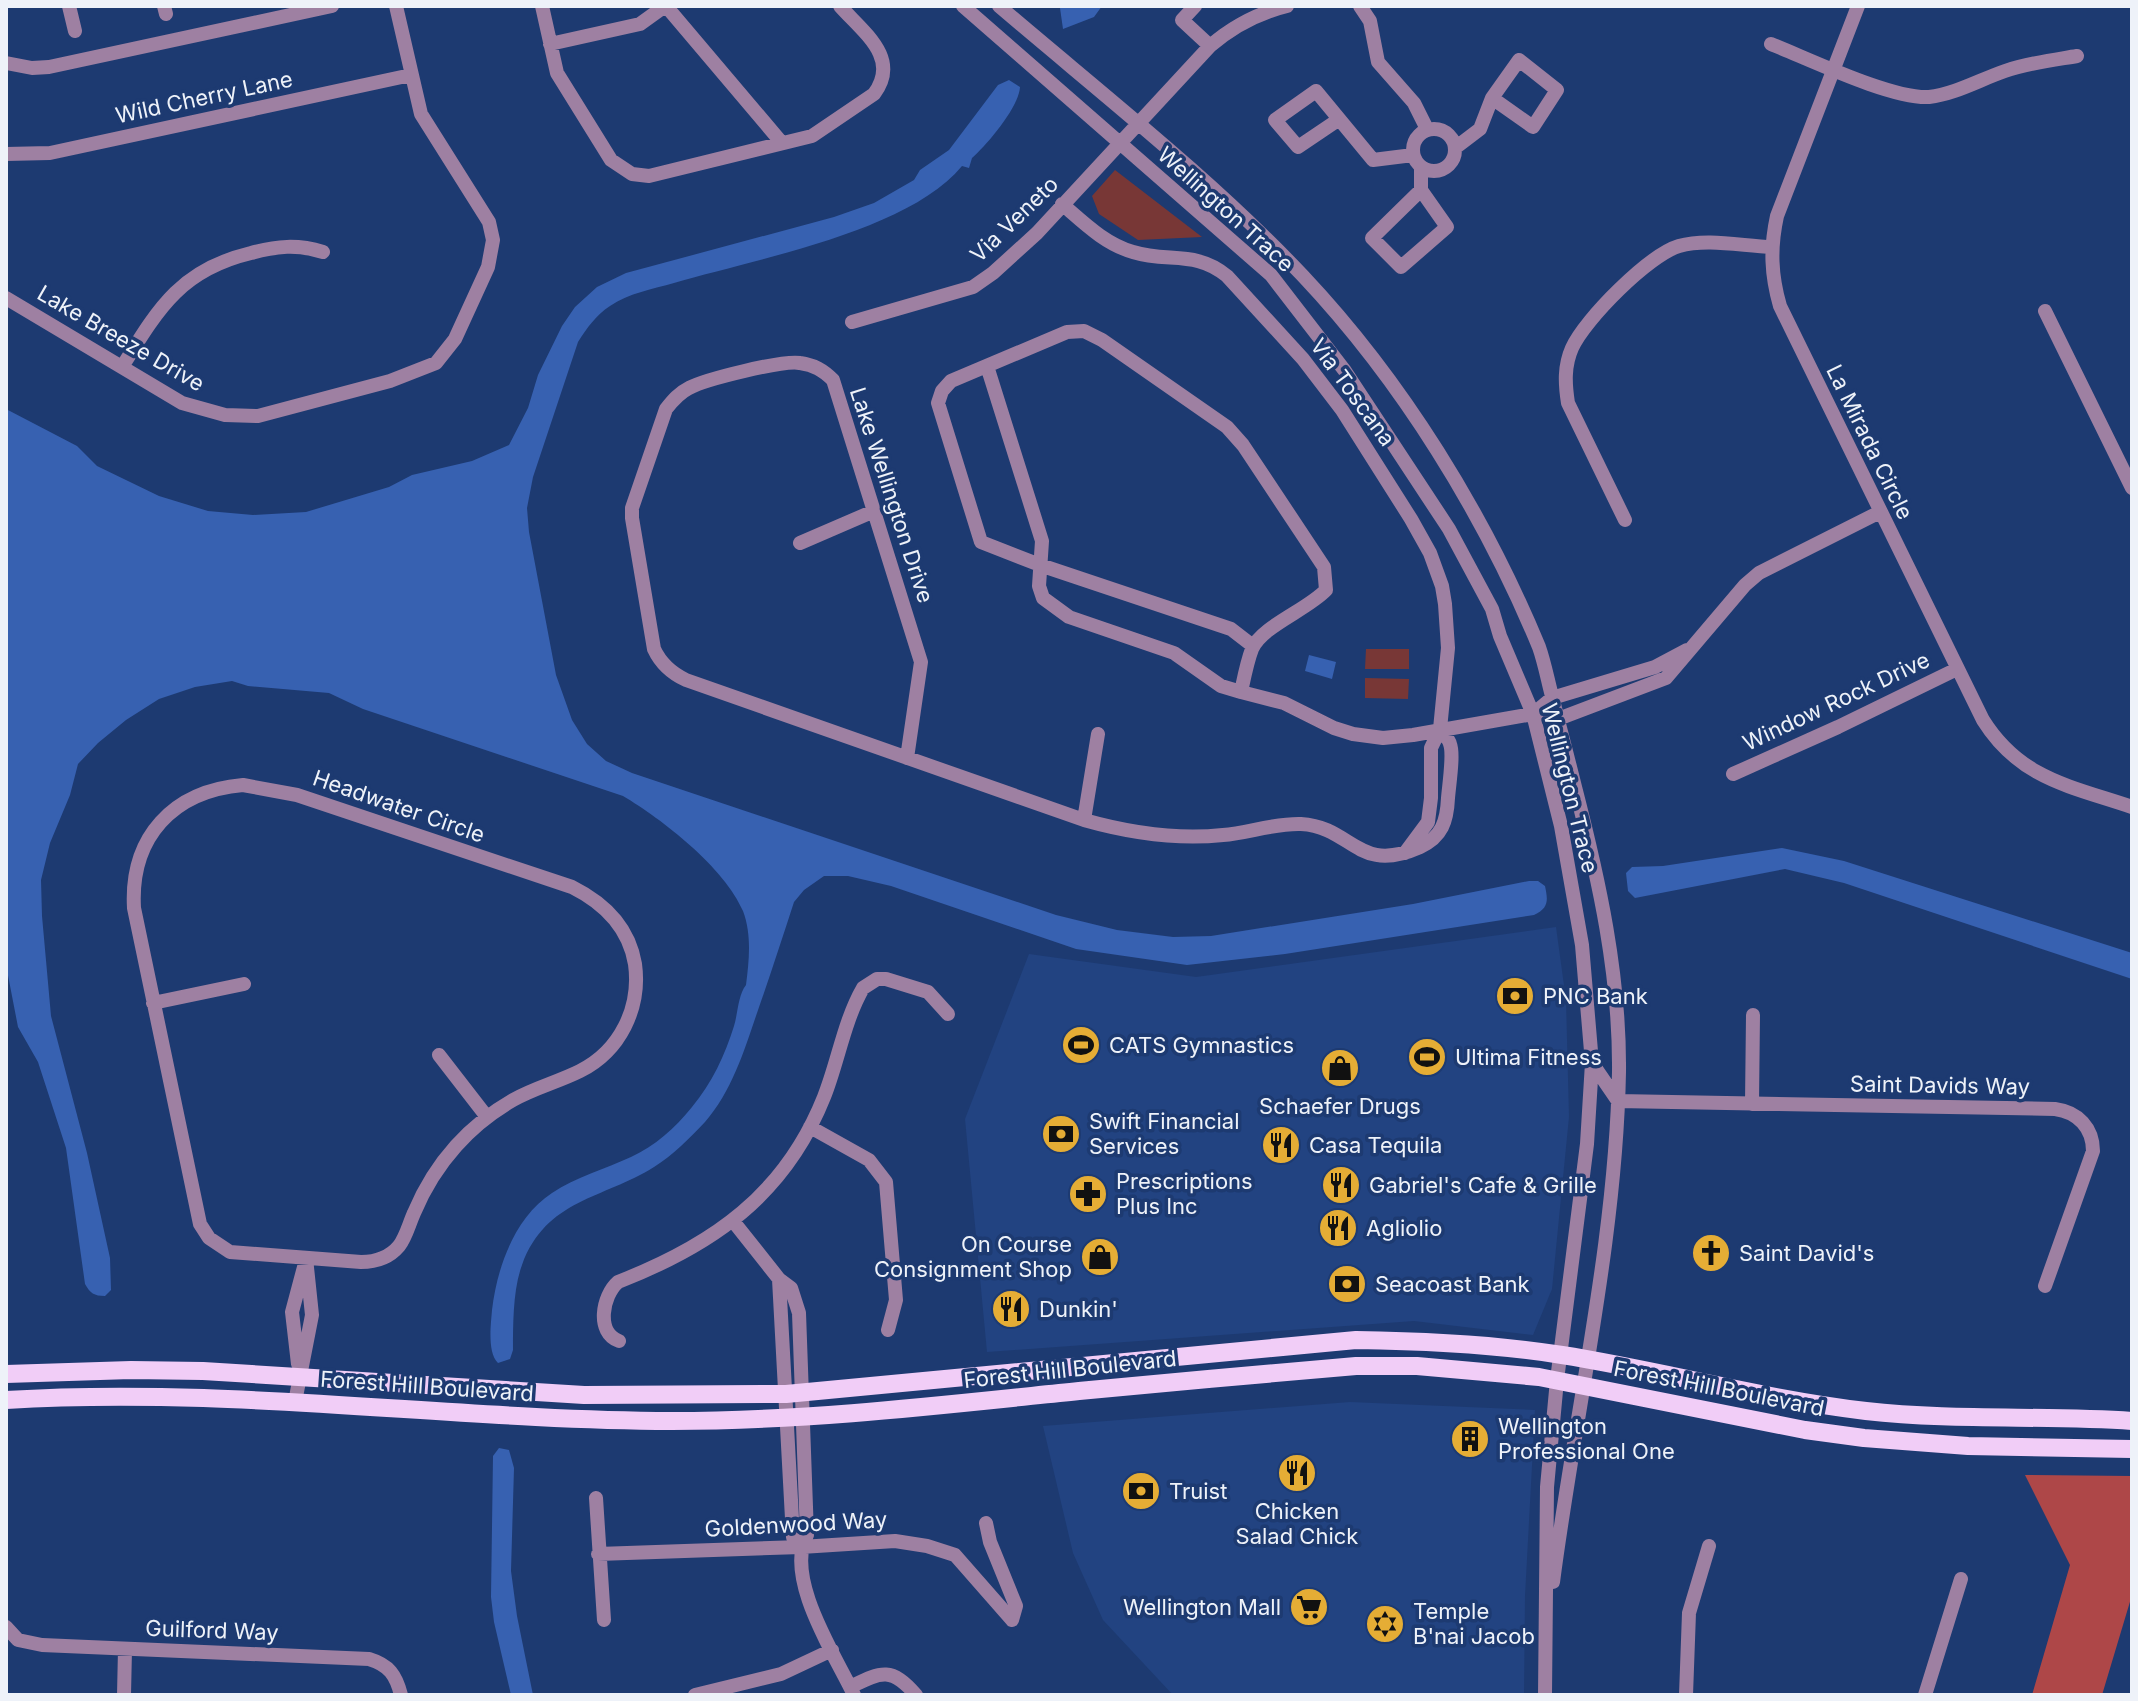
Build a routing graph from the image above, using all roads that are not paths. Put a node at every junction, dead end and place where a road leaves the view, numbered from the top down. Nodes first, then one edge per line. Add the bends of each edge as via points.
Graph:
1 (69, 6) edge
2 (332, 6) edge
3 (396, 6) edge
4 (542, 6) edge
5 (666, 6) edge
6 (840, 6) edge
7 (963, 6) edge
8 (999, 6) edge
9 (1195, 6) edge
10 (1287, 6) edge
11 (1360, 6) edge
12 (1858, 6) edge
13 (1270, 8) edge
14 (75, 31) dead end
15 (550, 44) junction
16 (1771, 44) dead end
17 (1210, 46) junction
18 (2077, 56) dead end
19 (6, 63) edge
20 (1833, 69) junction
21 (411, 75) junction
22 (1492, 98) junction
23 (1338, 120) dead end
24 (1138, 125) junction
25 (1427, 129) junction
26 (782, 143) junction
27 (1119, 144) junction
28 (1455, 148) junction
29 (6, 154) edge
30 (1417, 161) junction
31 (1421, 190) junction
32 (1062, 204) junction
33 (1772, 247) junction
34 (323, 252) dead end
35 (6, 298) edge
36 (2045, 311) dead end
37 (852, 322) dead end
38 (987, 366) junction
39 (122, 367) junction
40 (2132, 488) edge
41 (874, 511) junction
42 (1880, 512) junction
43 (1625, 520) dead end
44 (800, 543) dead end
45 (1040, 565) junction
46 (1253, 646) junction
47 (1695, 646) junction
48 (1957, 669) junction
49 (1241, 692) junction
50 (1552, 698) junction
51 (1533, 714) junction
52 (1558, 719) junction
53 (1440, 729) junction
54 (1098, 734) dead end
55 (907, 758) junction
56 (1733, 774) dead end
57 (2132, 807) edge
58 (1084, 820) junction
59 (244, 984) dead end
60 (153, 1003) junction
61 (948, 1014) dead end
62 (1753, 1015) dead end
63 (439, 1055) dead end
64 (1592, 1063) junction
65 (1618, 1101) junction
66 (1752, 1104) junction
67 (487, 1117) junction
68 (810, 1127) junction
69 (733, 1221) junction
70 (306, 1258) junction
71 (2045, 1286) dead end
72 (888, 1330) dead end
73 (619, 1341) dead end
74 (1560, 1354) junction
75 (1588, 1359) junction
76 (6, 1374) edge
77 (299, 1376) junction
78 (1557, 1380) junction
79 (1584, 1385) junction
80 (794, 1393) junction
81 (6, 1400) edge
82 (295, 1402) junction
83 (1821, 1404) junction
84 (796, 1418) junction
85 (2132, 1421) edge
86 (1864, 1438) junction
87 (2132, 1449) edge
88 (596, 1498) dead end
89 (986, 1523) dead end
90 (1709, 1546) dead end
91 (801, 1547) junction
92 (598, 1554) junction
93 (1961, 1579) dead end
94 (604, 1620) dead end
95 (8, 1634) edge
96 (1545, 1645) junction
97 (125, 1649) junction
98 (832, 1650) junction
99 (852, 1691) edge
100 (124, 1695) edge
101 (401, 1695) edge
102 (695, 1695) edge
103 (916, 1695) edge
104 (1545, 1695) edge
105 (1686, 1695) edge
106 (1925, 1695) edge

1 - 14 street
2 - 19 street via 49,67
3 - 21 street, Lake Breeze Drive
4 - 15 street
5 - 15 street via 640,24
5 - 26 street
6 - 26 street via 881,52 883,79 867,100 812,136
7 - 27 street, Wellington Trace
8 - 24 street, Wellington Trace
9 - 17 street via 1182,20
10 - 13 street, Via Veneto
11 - 25 street via 1370,21 1378,62 1414,103
12 - 20 street, La Mirada Circle
13 - 17 street, Via Veneto
15 - 26 street via 557,73 611,160 624,171 649,176
16 - 20 street
17 - 24 street, Via Veneto
18 - 20 street via 2033,63 1929,97 1898,93
20 - 33 street, La Mirada Circle via 1780,206
21 - 29 street, Wild Cherry Lane via 50,153
21 - 39 street, Lake Breeze Drive via 421,114 489,222 493,240 482,281 451,347 436,363 390,381 247,417 193,407
22 - 22 street via 1519,60 1557,90 1533,127
22 - 28 street via 1480,129
23 - 30 street via 1373,160
24 - 27 street, Via Veneto
24 - 50 street, Wellington Trace via 1234,206 1305,279 1434,445 1490,541 1541,652
25 - 28 street via 1446,132
25 - 30 street via 1414,142
27 - 32 street, Via Veneto
27 - 51 street, Wellington Trace via 1271,275 1345,371 1449,529 1492,609
28 - 30 street via 1452,161 1441,170 1427,170
30 - 31 street
31 - 31 street via 1447,227 1401,267 1372,238
32 - 37 street, Via Veneto via 1012,257 973,287
32 - 53 street, Via Toscana via 1116,246 1150,256 1196,259 1221,270 1342,410 1411,519 1442,586 1448,639
33 - 42 street, La Mirada Circle via 1780,306
33 - 43 street via 1698,243 1660,254 1589,322 1573,346 1566,374 1568,403
34 - 39 street via 281,245 233,257 196,274 157,311
35 - 39 street, Lake Breeze Drive
36 - 40 street
38 - 45 street via 1042,541
38 - 45 street via 951,381 938,403 981,542
38 - 46 street via 1067,332 1084,331 1227,427 1324,567 1326,590
41 - 44 street
41 - 55 street, Lake Wellington Drive via 921,662
41 - 55 street, Lake Wellington Drive via 833,380 812,366 784,362 690,387 675,397 666,409 632,518 651,640 670,672
42 - 47 street via 1759,573
42 - 48 street, La Mirada Circle
45 - 46 street via 1231,629
45 - 49 street via 1043,598 1055,609 1174,653 1221,686
46 - 49 street
47 - 50 street via 1655,667
47 - 52 street via 1666,678
48 - 56 street, Window Rock Drive
48 - 57 street, La Mirada Circle via 1993,737 2020,763 2054,781
49 - 53 street via 1284,703 1363,736 1393,738
50 - 51 street
50 - 52 street, Wellington Trace
51 - 52 street
51 - 53 street
51 - 64 street, Wellington Trace via 1561,826 1582,945
52 - 65 street, Wellington Trace via 1604,906 1615,992
53 - 58 street, Lake Wellington Drive via 1451,745 1443,829 1431,842 1404,854 1368,854 1301,824 1188,837
54 - 58 street
55 - 58 street, Lake Wellington Drive
59 - 60 street
60 - 67 street, Headwater Circle via 134,908 135,873 147,841 163,819 209,791 252,785 297,795 572,887 613,917 630,946 636,977 629,1019 592,1064
60 - 70 street, Headwater Circle via 204,1231 230,1252
61 - 68 street via 928,992 886,979 869,982 858,996
62 - 66 street
63 - 67 street
64 - 65 street
64 - 74 street, Wellington Trace via 1586,1157
65 - 66 street, Saint Davids Way
65 - 75 street, Wellington Trace
66 - 71 street, Saint Davids Way via 2072,1113 2090,1133 2093,1151
67 - 70 street, Headwater Circle via 443,1161 392,1252 369,1262
68 - 69 street via 773,1181
68 - 72 street via 869,1160 886,1182 896,1300
69 - 73 street via 690,1251 612,1288 605,1304 605,1331
69 - 80 street via 791,1288 799,1313
70 - 77 street via 292,1312
74 - 75 main road, Forest Hill Boulevard
74 - 78 street, Wellington Trace
74 - 80 main road, Forest Hill Boulevard via 1356,1340
75 - 79 street, Wellington Trace
75 - 83 main road, Forest Hill Boulevard
76 - 77 main road, Forest Hill Boulevard via 131,1370
77 - 80 main road, Forest Hill Boulevard via 584,1395
77 - 82 street
78 - 79 main road, Forest Hill Boulevard
78 - 84 main road, Forest Hill Boulevard via 1478,1370 1356,1366
78 - 96 street, Wellington Trace via 1547,1487
79 - 86 main road, Forest Hill Boulevard
79 - 96 street, Wellington Trace
80 - 84 street
81 - 82 main road, Forest Hill Boulevard via 131,1395
82 - 84 main road, Forest Hill Boulevard via 584,1420
83 - 85 main road, Forest Hill Boulevard via 1924,1416
83 - 86 main road
84 - 91 street via 807,1535
86 - 87 main road, Forest Hill Boulevard
88 - 92 street
89 - 91 street, Goldenwood Way via 1016,1606 1012,1620 955,1555 895,1541
90 - 105 street via 1689,1613
91 - 92 street, Goldenwood Way
91 - 98 street via 805,1589
92 - 94 street
93 - 106 street
95 - 97 street, Guilford Way via 26,1643
96 - 104 street, Wellington Trace
97 - 100 street
97 - 101 street, Guilford Way via 369,1659 397,1677
98 - 99 street
98 - 102 street via 781,1674
99 - 103 street via 872,1676 890,1674

